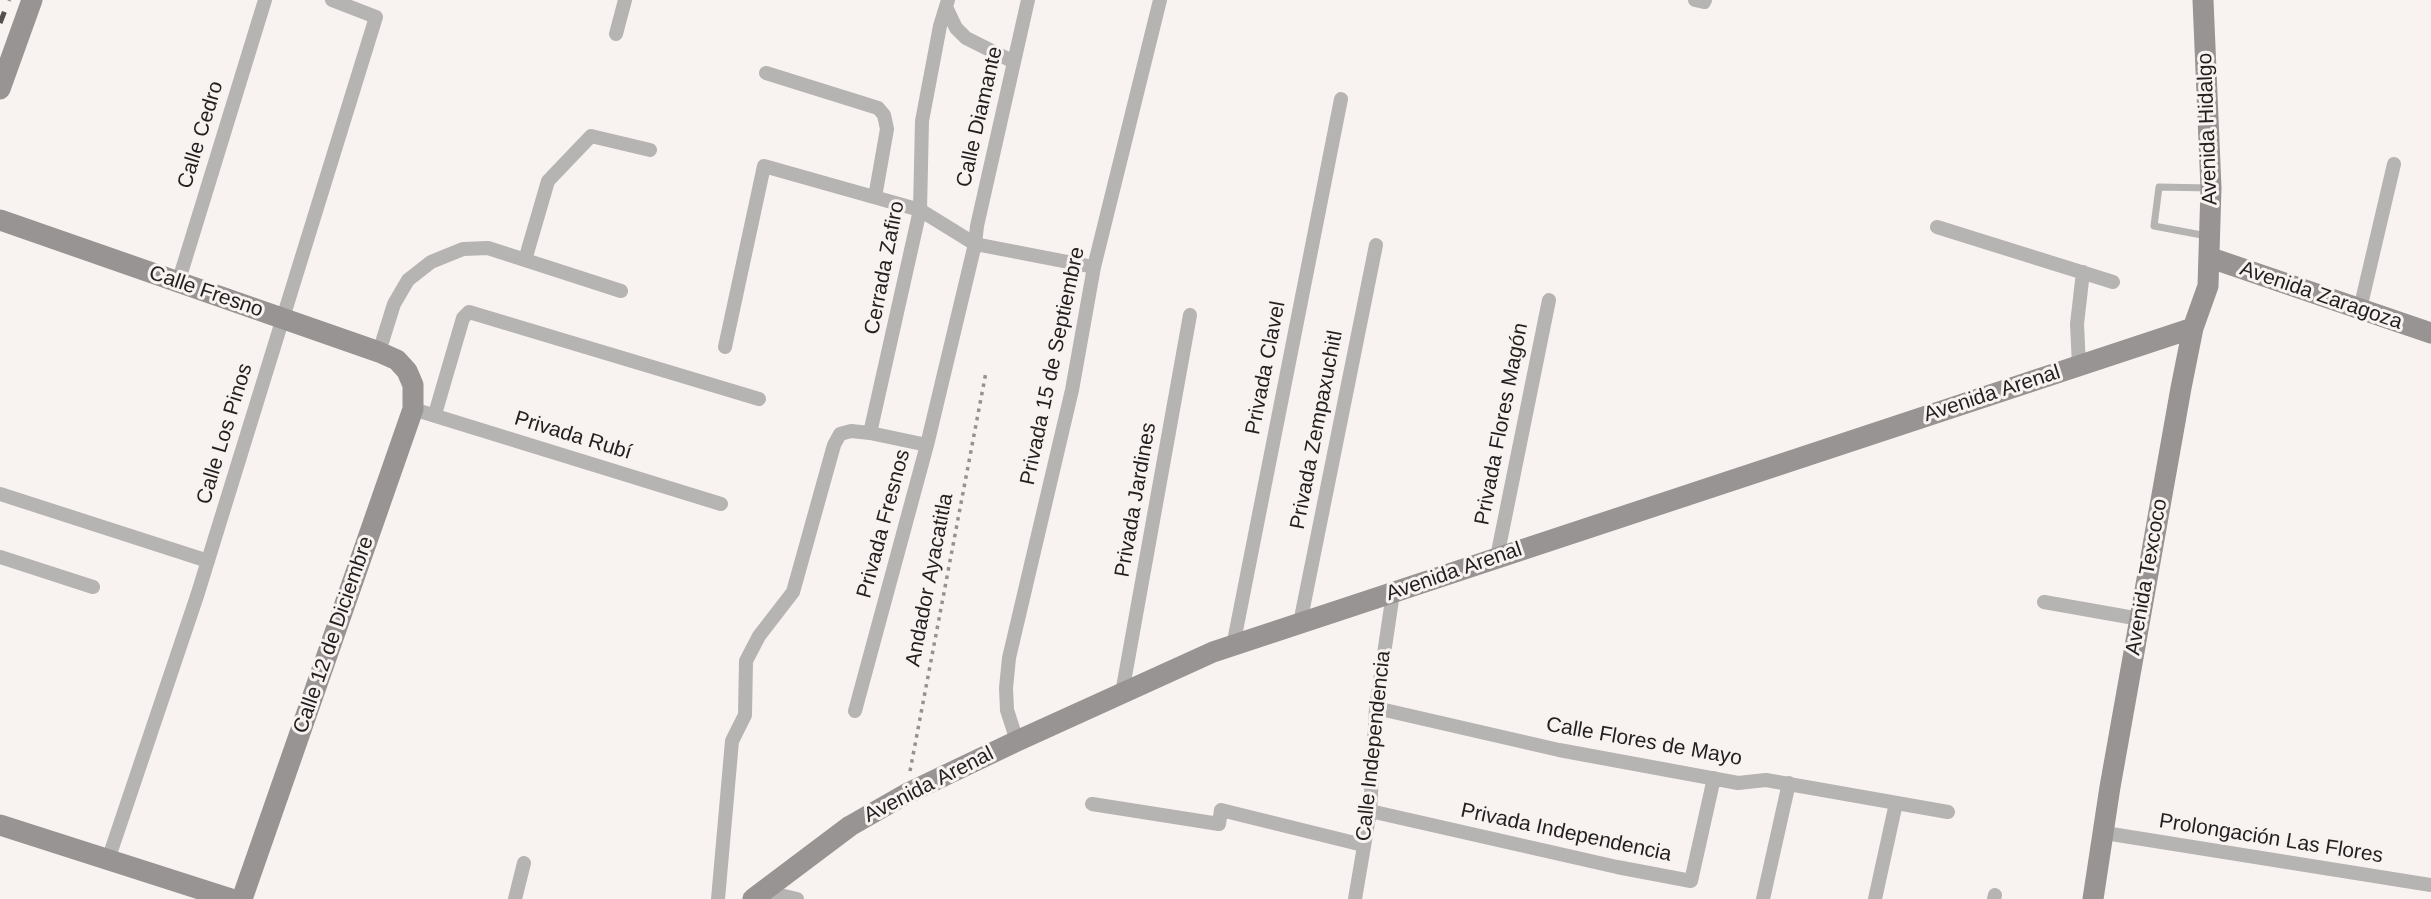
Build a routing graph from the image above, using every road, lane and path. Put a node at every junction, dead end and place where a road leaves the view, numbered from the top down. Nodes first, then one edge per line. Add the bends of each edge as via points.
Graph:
1 (32, 0) edge
2 (265, 0) edge
3 (332, 0) edge
4 (625, 0) edge
5 (1028, 0) edge
6 (1160, 0) edge
7 (1695, 0) edge
8 (1705, 0) edge
9 (2203, 0) edge
10 (947, 4) edge
11 (616, 34) dead end
12 (1014, 62) junction
13 (766, 73) dead end
14 (0, 89) edge
15 (1341, 99) dead end
16 (650, 150) dead end
17 (2394, 164) dead end
18 (2211, 188) junction
19 (875, 197) junction
20 (920, 210) junction
21 (0, 220) edge
22 (1937, 227) dead end
23 (975, 244) junction
24 (1376, 244) dead end
25 (2211, 247) junction
26 (525, 260) junction
27 (1094, 267) junction
28 (2083, 272) junction
29 (2113, 282) dead end
30 (178, 283) junction
31 (621, 291) dead end
32 (1549, 300) dead end
33 (2360, 309) junction
34 (1190, 315) dead end
35 (283, 318) junction
36 (2193, 328) junction
37 (2431, 334) edge
38 (725, 347) dead end
39 (379, 352) junction
40 (2079, 366) junction
41 (407, 371) joint
42 (986, 373) dead end
43 (759, 399) dead end
44 (413, 409) junction
45 (435, 414) junction
46 (870, 433) junction
47 (927, 445) junction
48 (0, 494) edge
49 (721, 504) dead end
50 (0, 557) edge
51 (1497, 557) junction
52 (208, 561) junction
53 (93, 587) dead end
54 (1393, 593) junction
55 (2044, 602) dead end
56 (2140, 619) junction
57 (1300, 623) junction
58 (1233, 646) junction
59 (1122, 693) junction
60 (1376, 708) junction
61 (855, 711) dead end
62 (1017, 741) junction
63 (1714, 778) junction
64 (1788, 783) junction
65 (906, 794) junction
66 (1896, 803) junction
67 (1092, 804) dead end
68 (1370, 811) junction
69 (1948, 812) dead end
70 (0, 825) edge
71 (2105, 833) junction
72 (1363, 845) junction
73 (108, 860) junction
74 (524, 863) dead end
75 (2431, 886) edge
76 (758, 895) edge
77 (232, 899) edge
78 (242, 899) edge
79 (515, 899) edge
80 (718, 899) edge
81 (797, 899) edge
82 (1354, 899) edge
83 (1763, 899) edge
84 (1875, 899) edge
85 (2093, 899) edge

1 - 14 main road
2 - 30 street, Calle Cedro
3 - 35 street, Calle Los Pinos via 376,17
4 - 11 street
5 - 12 street, Calle Diamante
6 - 27 street, Privada 15 de Septiembre
7 - 8 street
9 - 18 main road, Avenida Hidalgo
10 - 12 street via 956,28 966,38
10 - 20 street, Cerrada Zafiro via 922,121
12 - 23 street, Calle Diamante
13 - 19 street via 878,108 887,129
15 - 58 street, Privada Clavel
16 - 26 street via 591,136 548,181
17 - 33 street
18 - 25 main road, Avenida Hidalgo
18 - 25 lane via 2159,187 2154,226
19 - 20 street
19 - 38 street via 764,166
20 - 23 street
20 - 46 street, Cerrada Zafiro
21 - 30 main road, Calle Fresno
22 - 28 street
23 - 27 street
23 - 47 street, Calle Diamante
24 - 57 street, Privada Zempaxuchitl
25 - 33 main road, Avenida Zaragoza
25 - 36 main road, Avenida Texcoco via 2208,286
26 - 31 street
26 - 39 street via 488,248 463,249 431,262 408,279 394,304
27 - 62 street, Privada 15 de Septiembre via 1072,390 1009,658 1007,710
28 - 29 street
28 - 40 street via 2077,324
30 - 35 main road, Calle Fresno
32 - 51 street, Privada Flores Magón
33 - 37 main road, Avenida Zaragoza
34 - 59 street, Privada Jardines
35 - 39 main road, Calle Fresno
35 - 52 street, Calle Los Pinos
36 - 40 main road, Avenida Arenal
36 - 56 main road, Avenida Texcoco
39 - 41 main road, Calle Fresno
40 - 51 main road, Avenida Arenal
41 - 44 main road, Calle 12 de Diciembre via 413,385
42 - 65 path, Andador Ayacatitla
43 - 45 street via 470,312 463,318
44 - 45 street, Privada Rubí
44 - 78 main road, Calle 12 de Diciembre
45 - 49 street, Privada Rubí
46 - 47 street, Privada Fresnos
46 - 80 street, Privada Fresnos via 840,434 834,445 793,592 746,661 745,715 732,741
47 - 61 street, Privada Fresnos
48 - 52 street
50 - 53 street
51 - 54 main road, Avenida Arenal
52 - 73 street, Calle Los Pinos
54 - 57 main road, Avenida Arenal
54 - 60 street, Calle Independencia
55 - 56 street
56 - 71 main road, Avenida Texcoco
57 - 58 main road, Avenida Arenal
58 - 59 main road, Avenida Arenal
59 - 62 main road, Avenida Arenal
60 - 63 street, Calle Flores de Mayo via 1559,750
60 - 68 street, Calle Independencia
62 - 65 main road, Avenida Arenal
63 - 64 street, Calle Flores de Mayo
63 - 68 street, Privada Independencia via 1691,881
64 - 66 street, Calle Flores de Mayo
64 - 83 street
65 - 76 main road, Avenida Arenal via 850,826
66 - 69 street, Calle Flores de Mayo
66 - 84 street
67 - 72 street via 1219,824 1220,810
68 - 72 street, Calle Independencia
70 - 73 main road
71 - 75 street, Prolongación Las Flores
71 - 85 main road, Avenida Texcoco
72 - 82 street, Calle Independencia
73 - 77 main road
74 - 79 street
76 - 81 street

